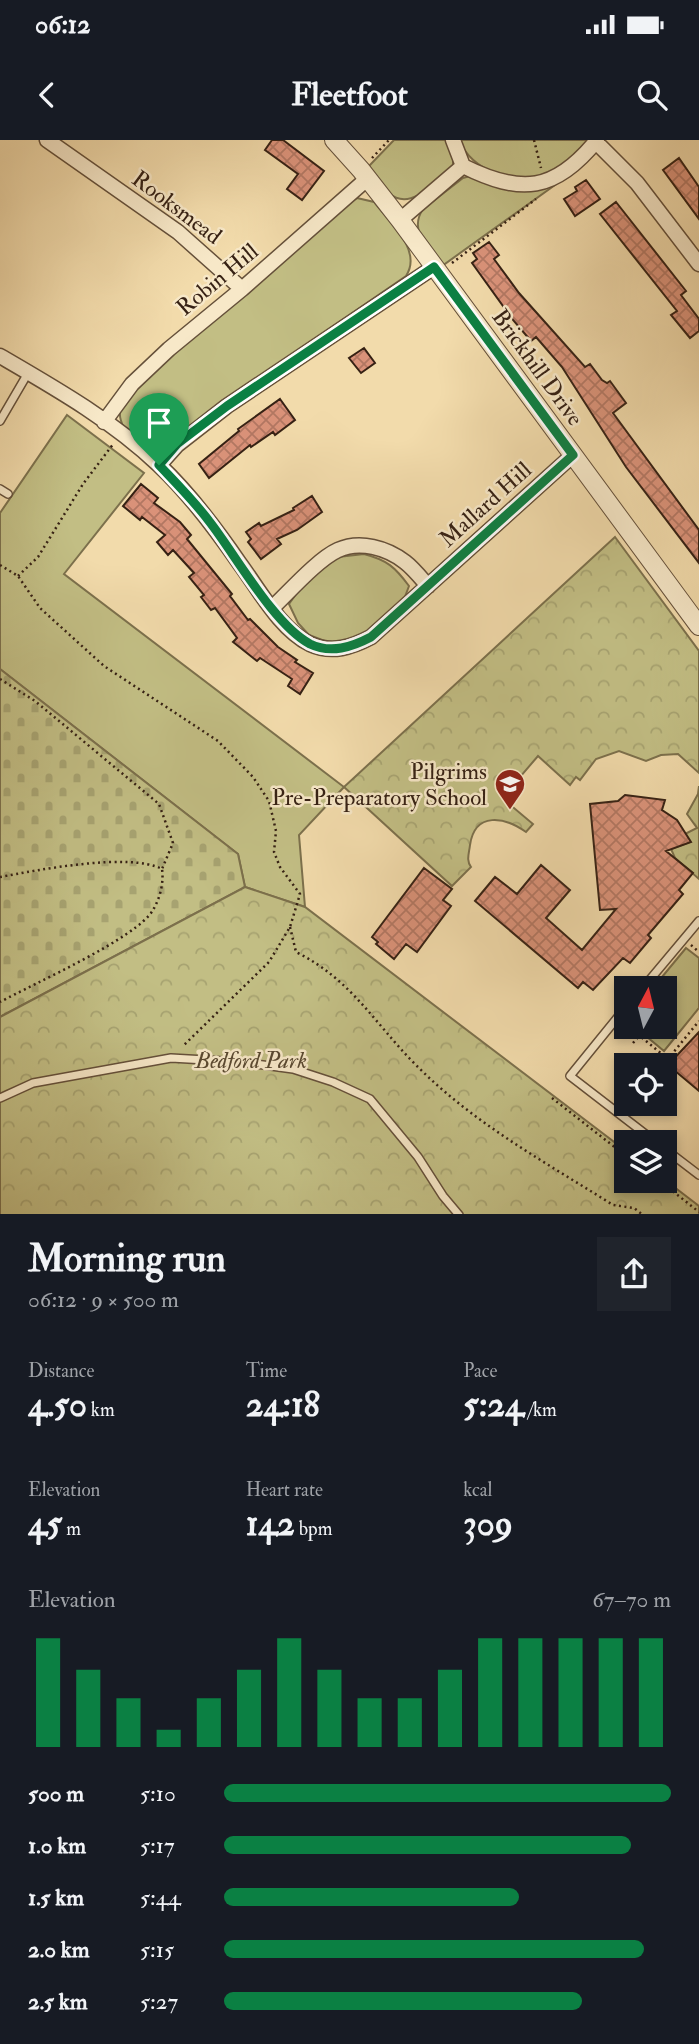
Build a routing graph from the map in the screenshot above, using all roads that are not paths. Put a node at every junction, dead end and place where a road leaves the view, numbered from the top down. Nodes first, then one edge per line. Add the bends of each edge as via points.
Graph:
1 (47, 140) edge
2 (334, 140) edge
3 (453, 140) edge
4 (596, 141) edge
5 (463, 166) junction
6 (364, 174) junction
7 (400, 220) junction
8 (699, 264) edge
9 (436, 270) junction
10 (242, 289) junction
11 (0, 356) edge
12 (28, 372) junction
13 (0, 421) edge
14 (104, 422) junction
15 (573, 455) junction
16 (159, 465) junction
17 (0, 489) edge
18 (8, 494) dead end
19 (428, 586) junction
20 (272, 608) junction
21 (699, 626) edge
22 (699, 921) edge
23 (653, 976) edge
24 (614, 1022) edge
25 (0, 1098) edge
26 (640, 1130) edge
27 (677, 1158) edge
28 (699, 1175) edge
29 (459, 1214) edge

1 - 10 street, Rooksmead via 178,232
2 - 6 street, Brickhill Drive
3 - 5 street
4 - 5 street via 572,167 545,183 519,185 487,178
4 - 8 street via 637,183
5 - 7 street
6 - 7 street, Brickhill Drive
6 - 10 street, Robin Hill
7 - 9 street, Brickhill Drive
9 - 15 street, Brickhill Drive
9 - 16 street via 227,406 177,444
10 - 14 street, Robin Hill via 132,384
11 - 12 street, Mallard Hill
12 - 13 lane
12 - 14 street, Mallard Hill
14 - 16 street, Mallard Hill
15 - 19 street, Mallard Hill
15 - 21 street, Brickhill Drive
16 - 20 street, Mallard Hill via 208,519
17 - 18 lane
19 - 20 street via 405,561 380,548 359,545 338,550
19 - 20 street, Mallard Hill via 371,637 352,647 312,645
22 - 23 lane
24 - 26 lane via 570,1076
25 - 29 lane via 33,1083 171,1059 293,1069 370,1099
27 - 28 lane

